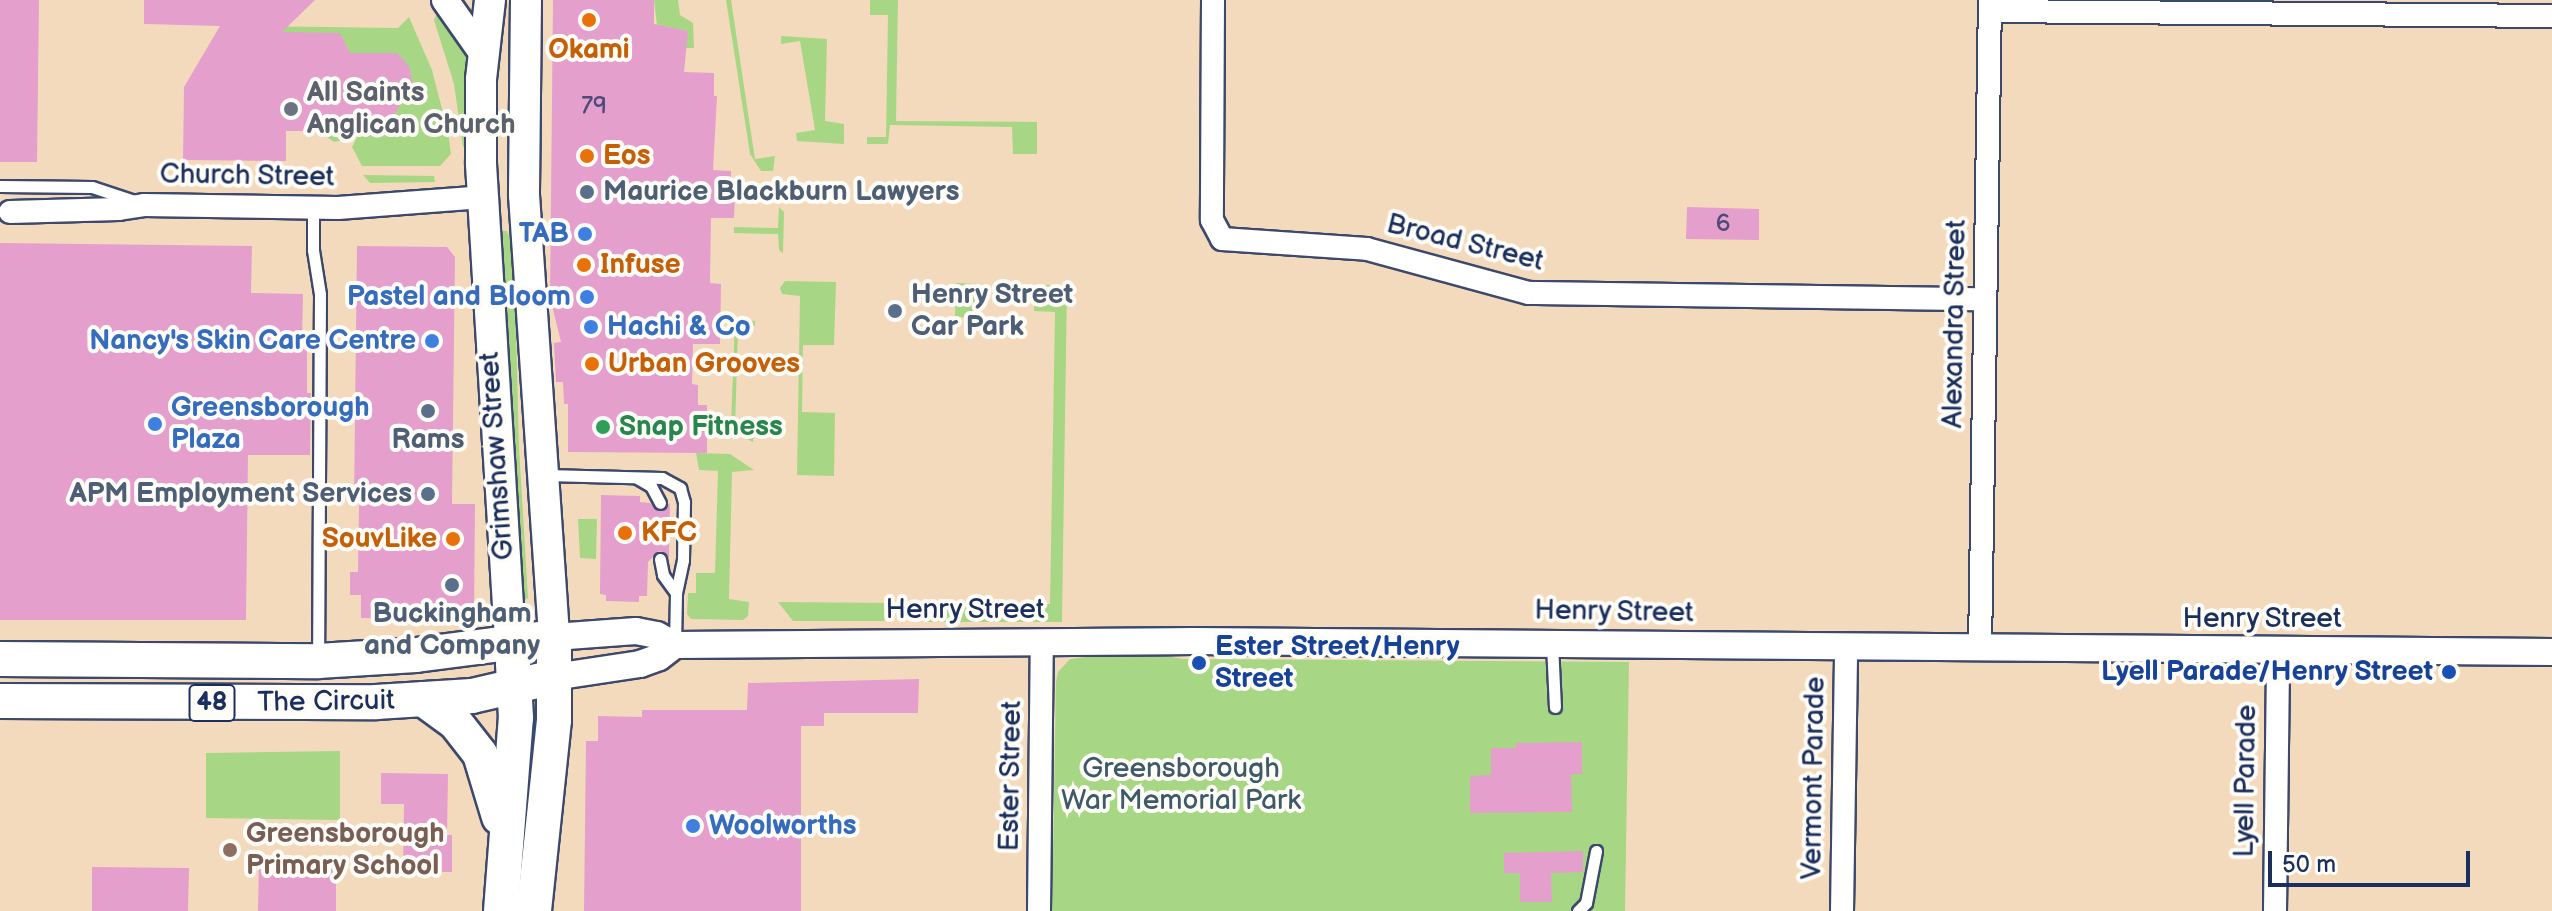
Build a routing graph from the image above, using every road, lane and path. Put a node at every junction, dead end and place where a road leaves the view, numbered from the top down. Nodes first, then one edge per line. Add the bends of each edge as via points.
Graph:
1 (445, 0) edge
2 (490, 0) edge
3 (526, 0) edge
4 (1213, 0) edge
5 (1990, 6) edge
6 (2552, 16) edge
7 (483, 54) junction
8 (0, 186) edge
9 (524, 195) junction
10 (483, 197) junction
11 (144, 205) junction
12 (313, 208) junction
13 (5, 212) edge
14 (1985, 299) junction
15 (545, 475) junction
16 (633, 477) junction
17 (660, 503) dead end
18 (660, 559) dead end
19 (676, 593) junction
20 (554, 637) junction
21 (1042, 641) junction
22 (510, 643) junction
23 (1552, 643) junction
24 (675, 645) junction
25 (1846, 647) junction
26 (1980, 649) junction
27 (2278, 651) junction
28 (2552, 652) edge
29 (0, 659) edge
30 (318, 661) junction
31 (554, 677) junction
32 (515, 686) junction
33 (423, 699) junction
34 (0, 701) edge
35 (1555, 707) dead end
36 (1596, 851) dead end
37 (506, 853) junction
38 (501, 911) edge
39 (534, 911) edge
40 (1039, 911) edge
41 (1578, 911) edge
42 (1842, 911) edge
43 (2275, 911) edge

1 - 7 street
2 - 7 main road, Grimshaw Street
3 - 9 main road, Grimshaw Street
4 - 14 street, Broad Street via 1212,220 1217,235 1228,242 1367,249 1529,293
5 - 6 street
5 - 14 street, Alexandra Street
7 - 10 main road, Grimshaw Street
8 - 11 lane via 92,187
9 - 10 main road
9 - 15 main road, Grimshaw Street
10 - 12 street, Church Street
10 - 22 main road, Grimshaw Street
11 - 12 street, Church Street
11 - 13 street, Church Street
12 - 30 lane via 320,306
14 - 26 street, Alexandra Street
15 - 16 lane
15 - 20 main road, Grimshaw Street
16 - 17 lane via 651,486
16 - 19 lane via 667,479 682,492 683,560
18 - 19 lane via 663,575
19 - 24 lane
20 - 22 main road, The Circuit / 48
20 - 24 street, Henry Street via 636,631
20 - 31 main road, Grimshaw Street
21 - 23 street, Henry Street
21 - 24 street, Henry Street
21 - 40 street, Ester Street
22 - 30 main road, The Circuit / 48
22 - 32 main road, Grimshaw Street
23 - 25 street, Henry Street
23 - 35 lane
24 - 31 street, Henry Street via 640,664
25 - 26 street, Henry Street
25 - 42 street, Vermont Parade
26 - 27 street, Henry Street
27 - 28 street, Henry Street
27 - 43 street, Lyell Parade
29 - 30 main road, The Circuit / 48
31 - 32 main road, The Circuit
31 - 39 main road, Grimshaw Street via 549,791
32 - 33 main road, The Circuit / 48
32 - 37 main road, Grimshaw Street
33 - 34 main road, The Circuit / 48
33 - 37 main road via 455,722 480,754 493,787
36 - 41 lane via 1586,903
37 - 38 main road, Grimshaw Street

